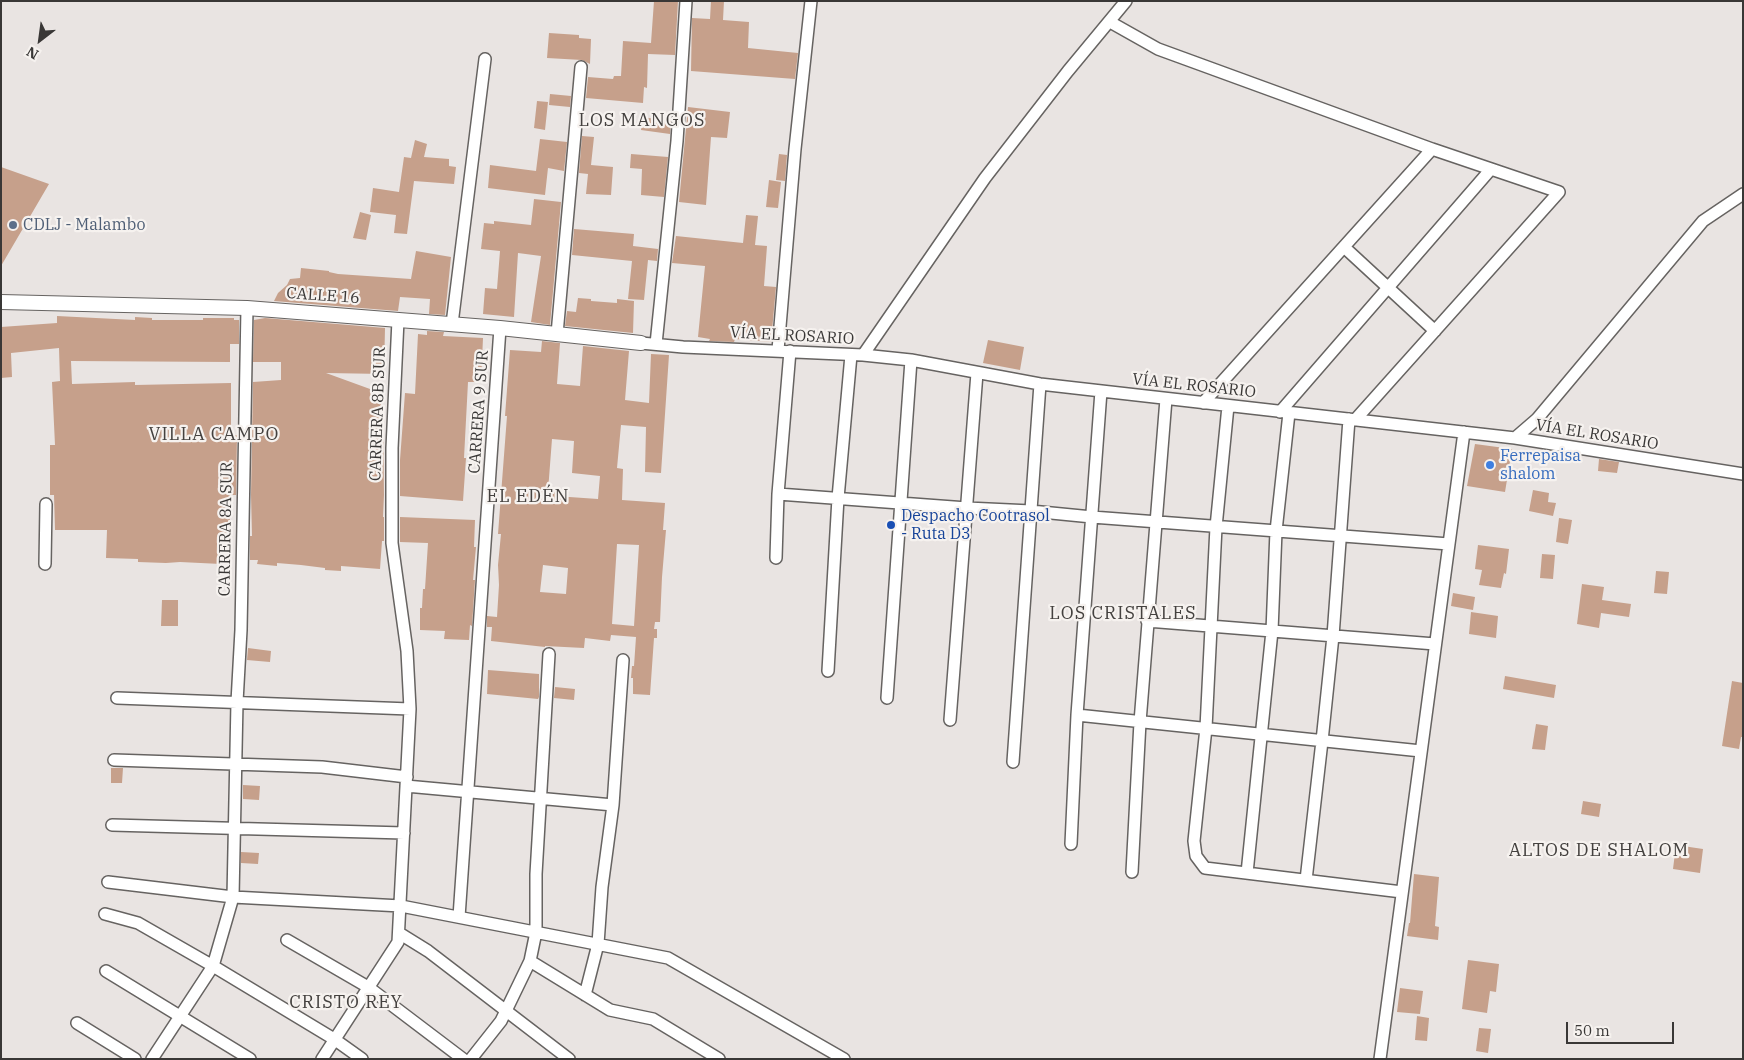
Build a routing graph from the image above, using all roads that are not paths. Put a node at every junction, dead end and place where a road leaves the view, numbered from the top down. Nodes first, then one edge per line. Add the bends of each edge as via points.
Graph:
1 (686, 1) edge
2 (811, 1) edge
3 (1126, 1) edge
4 (1110, 22) junction
5 (485, 60) dead end
6 (581, 67) dead end
7 (1432, 149) junction
8 (1491, 169) junction
9 (1743, 194) edge
10 (1344, 247) junction
11 (1388, 287) junction
12 (1, 302) edge
13 (247, 308) junction
14 (398, 320) junction
15 (452, 324) junction
16 (500, 328) junction
17 (1435, 331) junction
18 (557, 334) junction
19 (641, 343) joint
20 (656, 344) junction
21 (784, 351) junction
22 (857, 356) junction
23 (911, 360) junction
24 (977, 373) junction
25 (1040, 384) junction
26 (1101, 391) junction
27 (1166, 399) junction
28 (1203, 403) junction
29 (1228, 406) junction
30 (1285, 412) junction
31 (1352, 420) junction
32 (1464, 432) junction
33 (1515, 438) junction
34 (1743, 474) edge
35 (778, 494) junction
36 (838, 498) junction
37 (900, 503) junction
38 (46, 504) dead end
39 (967, 508) junction
40 (1030, 511) junction
41 (1092, 517) junction
42 (1155, 522) junction
43 (1216, 527) junction
44 (1276, 531) junction
45 (1339, 536) junction
46 (1449, 544) junction
47 (776, 558) dead end
48 (45, 564) dead end
49 (1148, 621) junction
50 (1211, 626) junction
51 (1272, 631) junction
52 (1333, 636) junction
53 (1435, 644) junction
54 (550, 654) dead end
55 (623, 660) dead end
56 (828, 671) dead end
57 (117, 698) dead end
58 (886, 698) dead end
59 (237, 702) junction
60 (410, 709) junction
61 (1077, 715) junction
62 (950, 720) dead end
63 (1140, 722) junction
64 (1206, 728) junction
65 (1261, 734) junction
66 (1322, 741) junction
67 (1421, 751) junction
68 (114, 760) dead end
69 (1013, 762) dead end
70 (236, 763) junction
71 (406, 781) junction
72 (468, 792) junction
73 (540, 797) junction
74 (613, 804) junction
75 (112, 825) dead end
76 (234, 829) junction
77 (404, 833) junction
78 (1071, 844) dead end
79 (1132, 872) dead end
80 (1247, 873) junction
81 (1306, 880) junction
82 (108, 882) dead end
83 (1402, 892) junction
84 (233, 897) junction
85 (401, 906) junction
86 (105, 914) dead end
87 (459, 917) junction
88 (536, 932) junction
89 (399, 933) junction
90 (287, 940) dead end
91 (598, 944) junction
92 (530, 960) junction
93 (213, 966) junction
94 (106, 972) dead end
95 (368, 988) junction
96 (585, 995) junction
97 (506, 1011) junction
98 (181, 1017) junction
99 (77, 1023) dead end
100 (334, 1039) junction
101 (135, 1059) edge
102 (152, 1059) edge
103 (250, 1059) edge
104 (322, 1059) edge
105 (362, 1059) edge
106 (463, 1059) edge
107 (472, 1059) edge
108 (569, 1059) edge
109 (719, 1059) edge
110 (844, 1059) edge
111 (1380, 1059) edge

1 - 20 street via 677,140
2 - 21 street via 795,149
3 - 4 street
4 - 7 street via 1158,49
4 - 22 street via 985,178
5 - 15 street
6 - 18 street
7 - 8 street
7 - 10 street
8 - 11 street
8 - 17 street via 1559,192
9 - 33 street via 1703,221 1536,419
10 - 11 street
10 - 28 street
11 - 17 street
11 - 30 street
12 - 13 street, CALLE 16
13 - 14 street, CALLE 16
13 - 59 street, CARRERA 8A SUR
14 - 15 street, CALLE 16
14 - 60 street, CARRERA 8B SUR via 392,543 407,651
15 - 16 street, CALLE 16
16 - 18 street, CALLE 16
16 - 72 street, CARRERA 9 SUR
17 - 31 street
18 - 19 street, CALLE 16
19 - 20 street, VÍA EL ROSARIO
20 - 21 street, VÍA EL ROSARIO
21 - 22 street, VÍA EL ROSARIO
21 - 35 street
22 - 23 street, VÍA EL ROSARIO
22 - 36 street
23 - 24 street, VÍA EL ROSARIO
23 - 37 street
24 - 25 street, VÍA EL ROSARIO
24 - 39 street
25 - 26 street, VÍA EL ROSARIO
25 - 40 street
26 - 27 street, VÍA EL ROSARIO
26 - 41 street
27 - 28 street, VÍA EL ROSARIO
27 - 42 street
28 - 29 street, VÍA EL ROSARIO
29 - 30 street, VÍA EL ROSARIO
29 - 43 street
30 - 31 street, VÍA EL ROSARIO
30 - 44 street
31 - 32 street, VÍA EL ROSARIO
31 - 45 street
32 - 33 street, VÍA EL ROSARIO
32 - 46 street
33 - 34 street, VÍA EL ROSARIO
35 - 36 street
35 - 47 street
36 - 37 street
36 - 56 street
37 - 39 street
37 - 58 street
38 - 48 street
39 - 40 street
39 - 62 street
40 - 41 street
40 - 69 street
41 - 42 street
41 - 61 street
42 - 43 street
42 - 49 street
43 - 44 street
43 - 50 street
44 - 45 street
44 - 51 street
45 - 46 street
45 - 52 street
46 - 53 street
49 - 50 street
49 - 63 street
50 - 51 street
50 - 64 street
51 - 52 street
51 - 65 street
52 - 53 street
52 - 66 street
53 - 67 street
54 - 73 street
55 - 74 street
57 - 59 street
59 - 60 street
59 - 70 street, CARRERA 8A SUR
60 - 71 street, CARRERA 8B SUR
61 - 63 street
61 - 78 street
63 - 64 street
63 - 79 street
64 - 65 street
64 - 80 street via 1194,841 1196,856 1205,868
65 - 66 street
65 - 80 street
66 - 67 street
66 - 81 street
67 - 83 street
68 - 70 street
70 - 71 street via 322,767
70 - 76 street, CARRERA 8A SUR
71 - 72 street
71 - 77 street, CARRERA 8B SUR
72 - 73 street
72 - 87 street, CARRERA 9 SUR
73 - 74 street
73 - 88 street
74 - 91 street
75 - 76 street
76 - 77 street
76 - 84 street, CARRERA 8A SUR
77 - 85 street, CARRERA 8B SUR
80 - 81 street
81 - 83 street
82 - 84 street
83 - 111 street
84 - 85 street
84 - 93 street, CARRERA 8A SUR
85 - 87 street
85 - 89 street, CARRERA 8B SUR
86 - 93 street via 138,923
87 - 88 street
88 - 91 street
88 - 92 street
89 - 95 street, CARRERA 8B SUR via 398,942
89 - 97 street via 428,951
90 - 95 street
91 - 96 street
91 - 110 street via 668,958
92 - 96 street
92 - 97 street
93 - 98 street, CARRERA 8A SUR
93 - 100 street
94 - 98 street
95 - 100 street, CARRERA 8B SUR
95 - 106 street
96 - 109 street via 610,1010 653,1019
97 - 107 street
97 - 108 street
98 - 102 street, CARRERA 8A SUR
98 - 103 street
99 - 101 street
100 - 104 street, CARRERA 8B SUR
100 - 105 street

